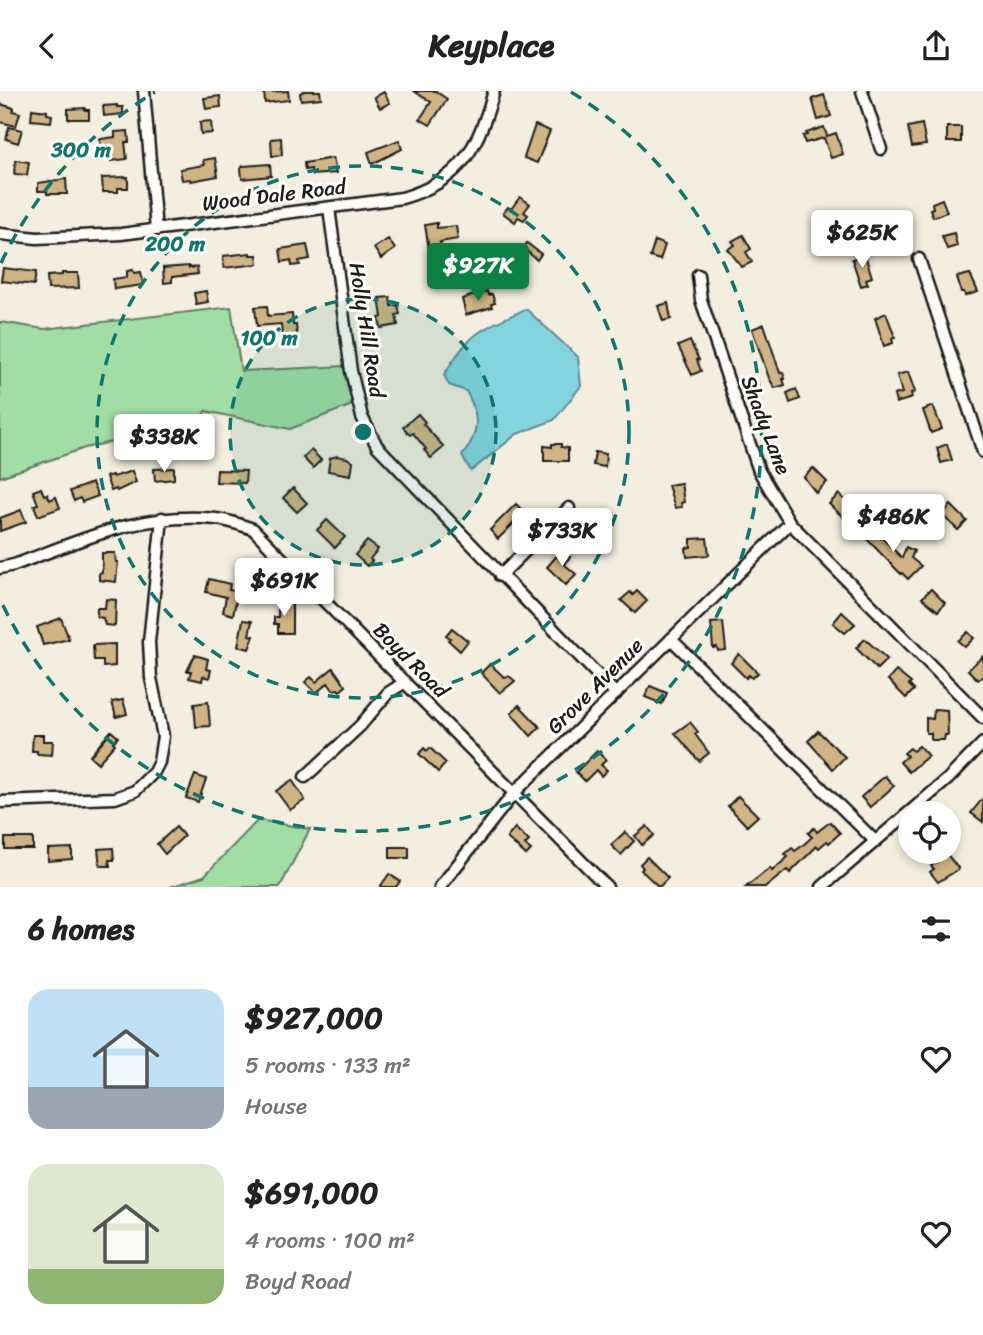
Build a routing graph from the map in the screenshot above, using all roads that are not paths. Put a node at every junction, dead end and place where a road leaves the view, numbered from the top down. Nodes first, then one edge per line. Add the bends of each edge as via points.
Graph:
1 (144, 91) edge
2 (494, 91) edge
3 (862, 91) edge
4 (881, 149) dead end
5 (329, 208) junction
6 (156, 230) junction
7 (0, 234) edge
8 (919, 259) dead end
9 (698, 275) dead end
10 (983, 452) edge
11 (569, 508) dead end
12 (162, 518) junction
13 (790, 523) junction
14 (0, 568) edge
15 (500, 576) junction
16 (671, 639) junction
17 (405, 682) junction
18 (616, 694) junction
19 (983, 718) edge
20 (983, 743) edge
21 (305, 778) dead end
22 (514, 793) junction
23 (0, 802) edge
24 (875, 841) junction
25 (440, 887) edge
26 (607, 887) edge
27 (822, 887) edge

1 - 6 street
2 - 5 street, Wood Dale Road via 472,150 443,180 402,198
3 - 4 street
5 - 6 street, Wood Dale Road
5 - 15 street, Holly Hill Road via 351,371 362,417 377,446
6 - 7 street, Wood Dale Road via 37,239
8 - 10 street
9 - 13 street, Shady Lane via 701,300 759,471
11 - 15 street
12 - 14 street, Boyd Road via 128,523
12 - 17 street, Boyd Road via 218,519 253,529
12 - 23 street via 149,642 163,736 154,772 135,790 115,799
13 - 16 street, Grove Avenue
13 - 19 street, Shady Lane
15 - 18 street, Holly Hill Road
16 - 18 street, Grove Avenue
16 - 24 street
17 - 21 street via 388,693 354,733
17 - 22 street, Boyd Road
18 - 22 street, Grove Avenue
20 - 24 street
22 - 25 street, Grove Avenue
22 - 26 street, Boyd Road
24 - 27 street

